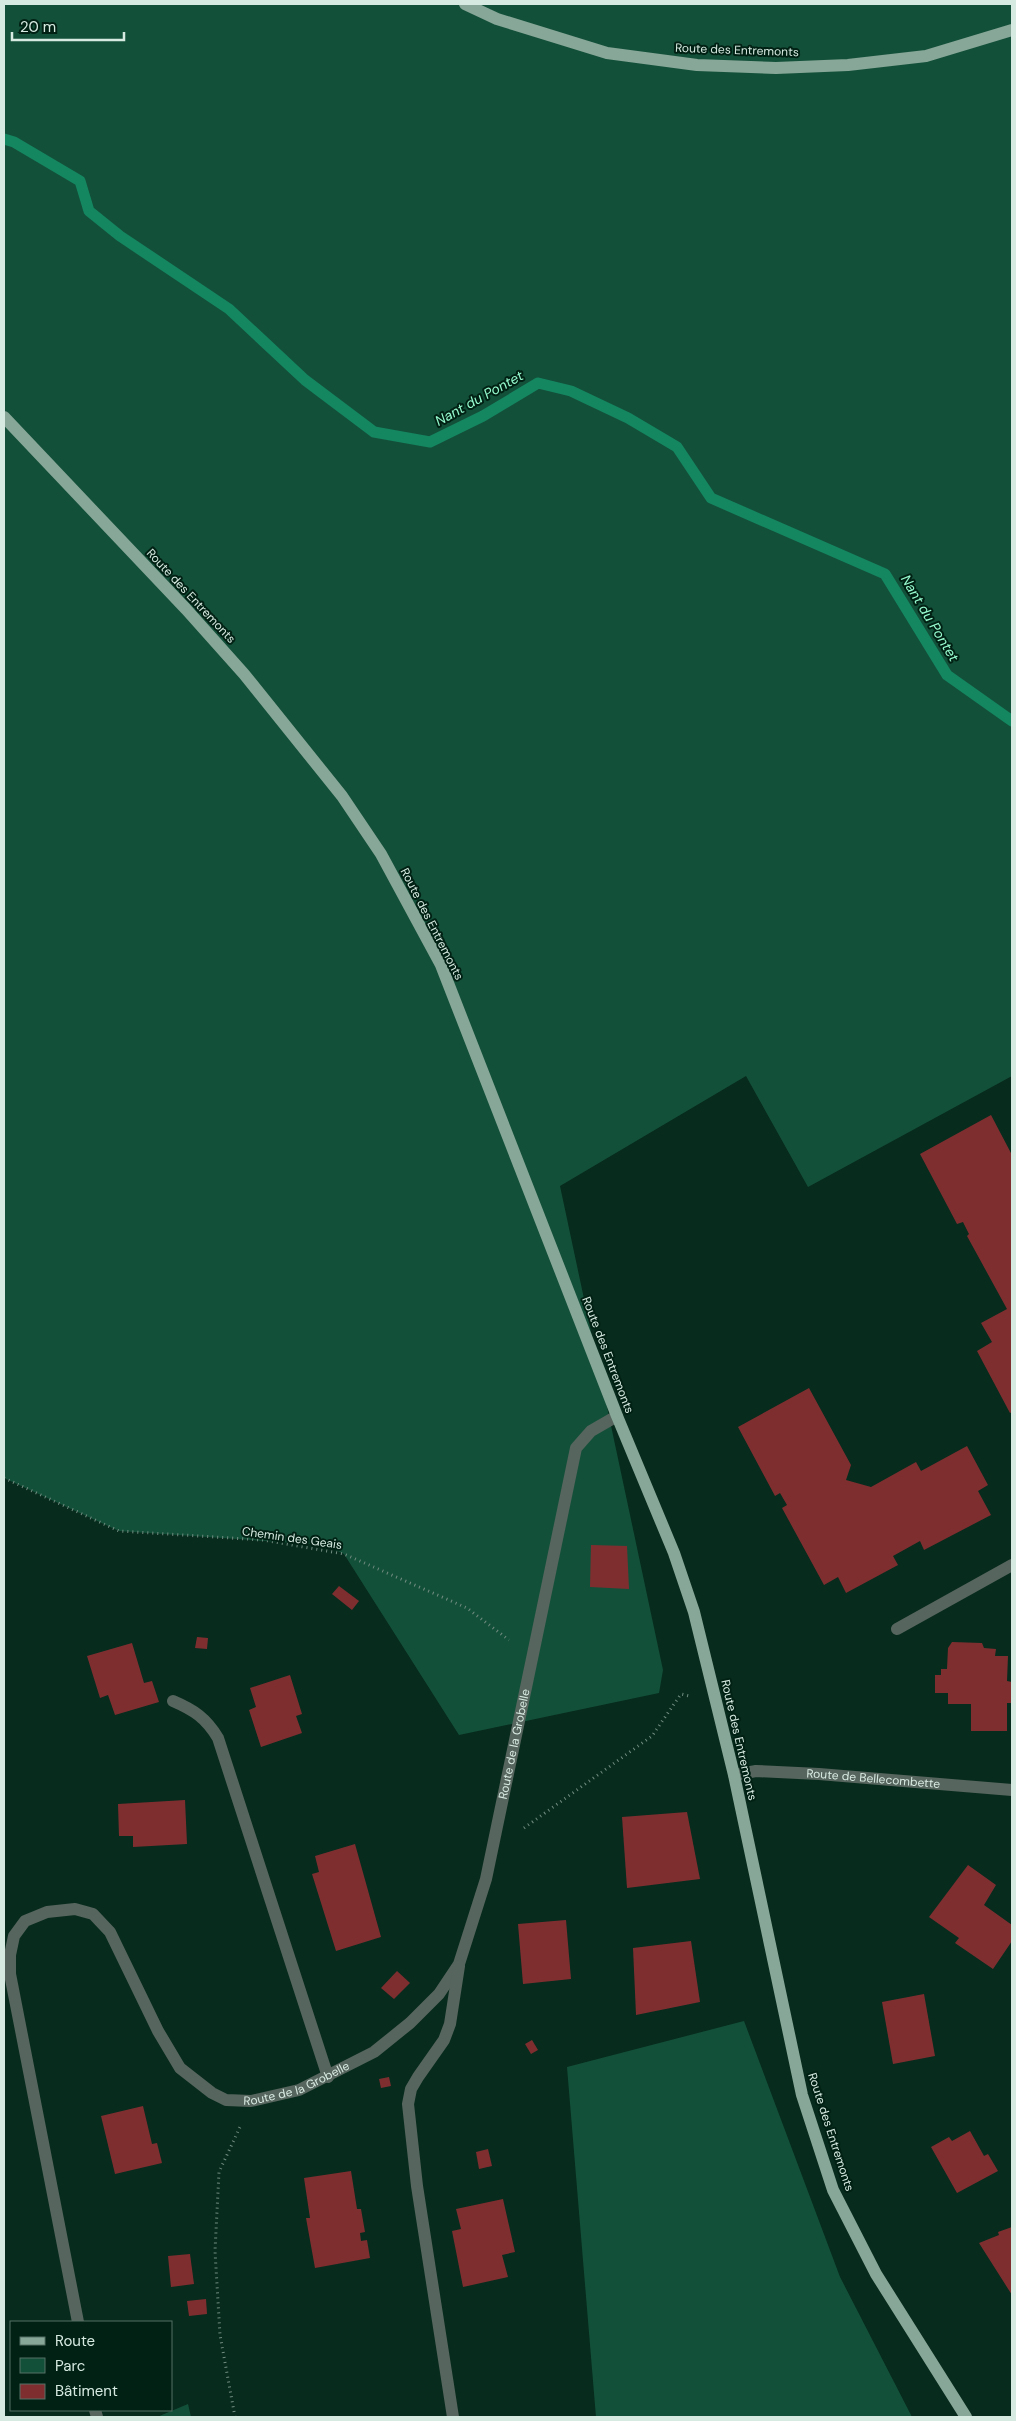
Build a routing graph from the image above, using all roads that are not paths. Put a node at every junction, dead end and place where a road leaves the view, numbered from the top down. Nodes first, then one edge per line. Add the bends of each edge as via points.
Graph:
1 (465, 4) edge
2 (1012, 30) edge
3 (4, 417) edge
4 (617, 1416) junction
5 (1012, 1565) edge
6 (897, 1629) dead end
7 (173, 1701) dead end
8 (734, 1775) junction
9 (1012, 1790) edge
10 (459, 1964) junction
11 (328, 2077) junction
12 (78, 2321) edge
13 (453, 2417) edge
14 (966, 2417) edge

1 - 2 main road, Route des Entremonts via 498,19 607,52 697,65 776,68 926,56
3 - 4 main road, Route des Entremonts via 186,608 244,674 342,796 381,854 441,966
4 - 8 main road, Route des Entremonts via 674,1552 694,1612
4 - 10 street, Route de la Grobelle via 591,1431 576,1448 486,1880
5 - 6 street
7 - 11 street via 200,1714 218,1738
8 - 9 street, Route de Bellecombette via 756,1771 810,1773
8 - 14 main road, Route des Entremonts via 802,2095 833,2190 876,2274
10 - 11 street, Route de la Grobelle via 439,1994 410,2023 374,2052
10 - 13 street via 447,2032 418,2076 408,2104 417,2186
11 - 12 street, Route de la Grobelle via 299,2090 252,2101 226,2100 212,2093 180,2068 158,2031 110,1932 93,1914 75,1909 47,1912 26,1921 14,1936 10,1974

